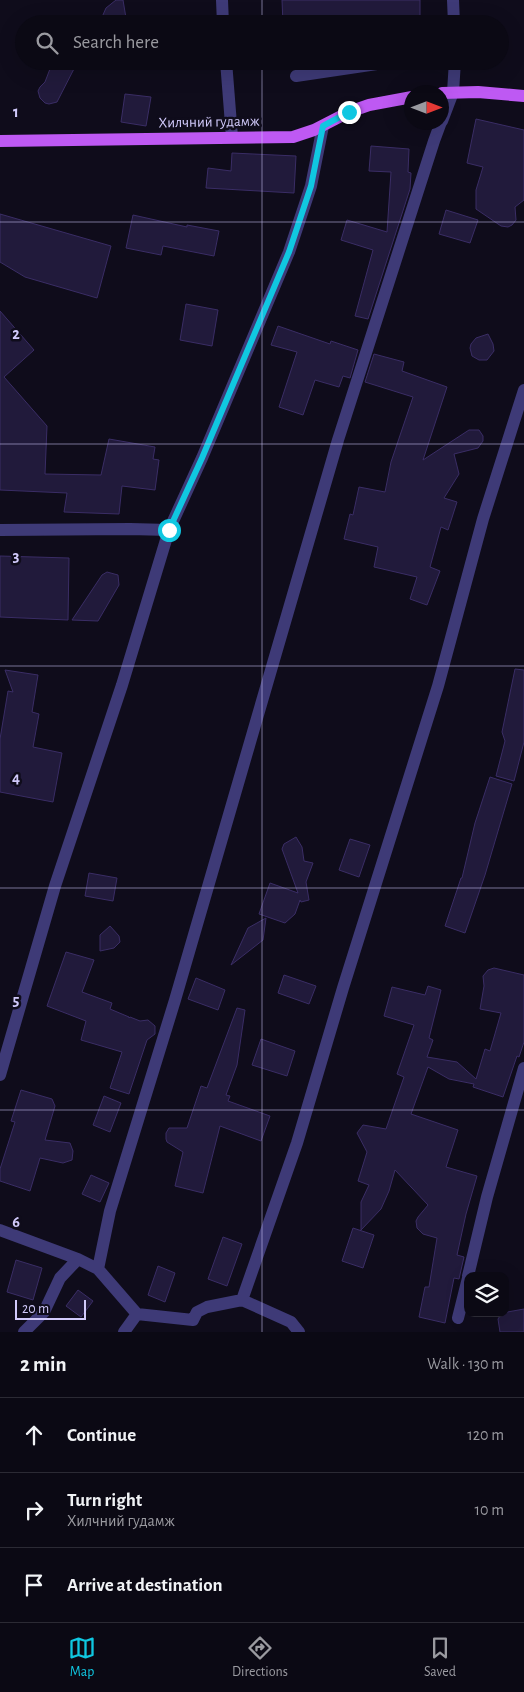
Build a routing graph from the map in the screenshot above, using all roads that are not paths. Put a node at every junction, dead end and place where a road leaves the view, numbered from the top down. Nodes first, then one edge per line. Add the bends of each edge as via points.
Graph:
1 (222, 0) edge
2 (453, 0) edge
3 (223, 15) edge
4 (454, 15) edge
5 (227, 70) edge
6 (336, 70) edge
7 (452, 70) edge
8 (296, 76) dead end
9 (449, 85) edge
10 (449, 92) edge
11 (524, 96) edge
12 (404, 98) edge
13 (323, 126) junction
14 (438, 130) edge
15 (232, 137) junction
16 (0, 141) edge
17 (524, 390) edge
18 (0, 530) edge
19 (169, 530) junction
20 (524, 1068) edge
21 (0, 1075) edge
22 (0, 1230) edge
23 (78, 1258) junction
24 (98, 1269) junction
25 (469, 1272) edge
26 (464, 1293) edge
27 (242, 1300) junction
28 (137, 1314) junction
29 (458, 1318) dead end
30 (24, 1332) edge
31 (124, 1332) edge
32 (299, 1332) edge

1 - 3 street
2 - 4 street
5 - 15 street
6 - 8 street
7 - 9 street
10 - 11 main road
12 - 13 main road, Хилчний гудамж via 369,105
13 - 15 main road, Хилчний гудамж via 293,137
13 - 19 street via 311,186 289,252
14 - 24 street via 338,440 110,1211
15 - 16 main road, Хилчний гудамж
17 - 27 street via 483,519 438,686 296,1143
18 - 19 street
19 - 21 street via 122,686 55,886
20 - 25 street
22 - 23 street
23 - 24 street
23 - 30 street via 60,1278 44,1312
24 - 28 street
26 - 29 street
27 - 28 street via 207,1307 197,1312 193,1320
27 - 32 street via 291,1322
28 - 31 street

